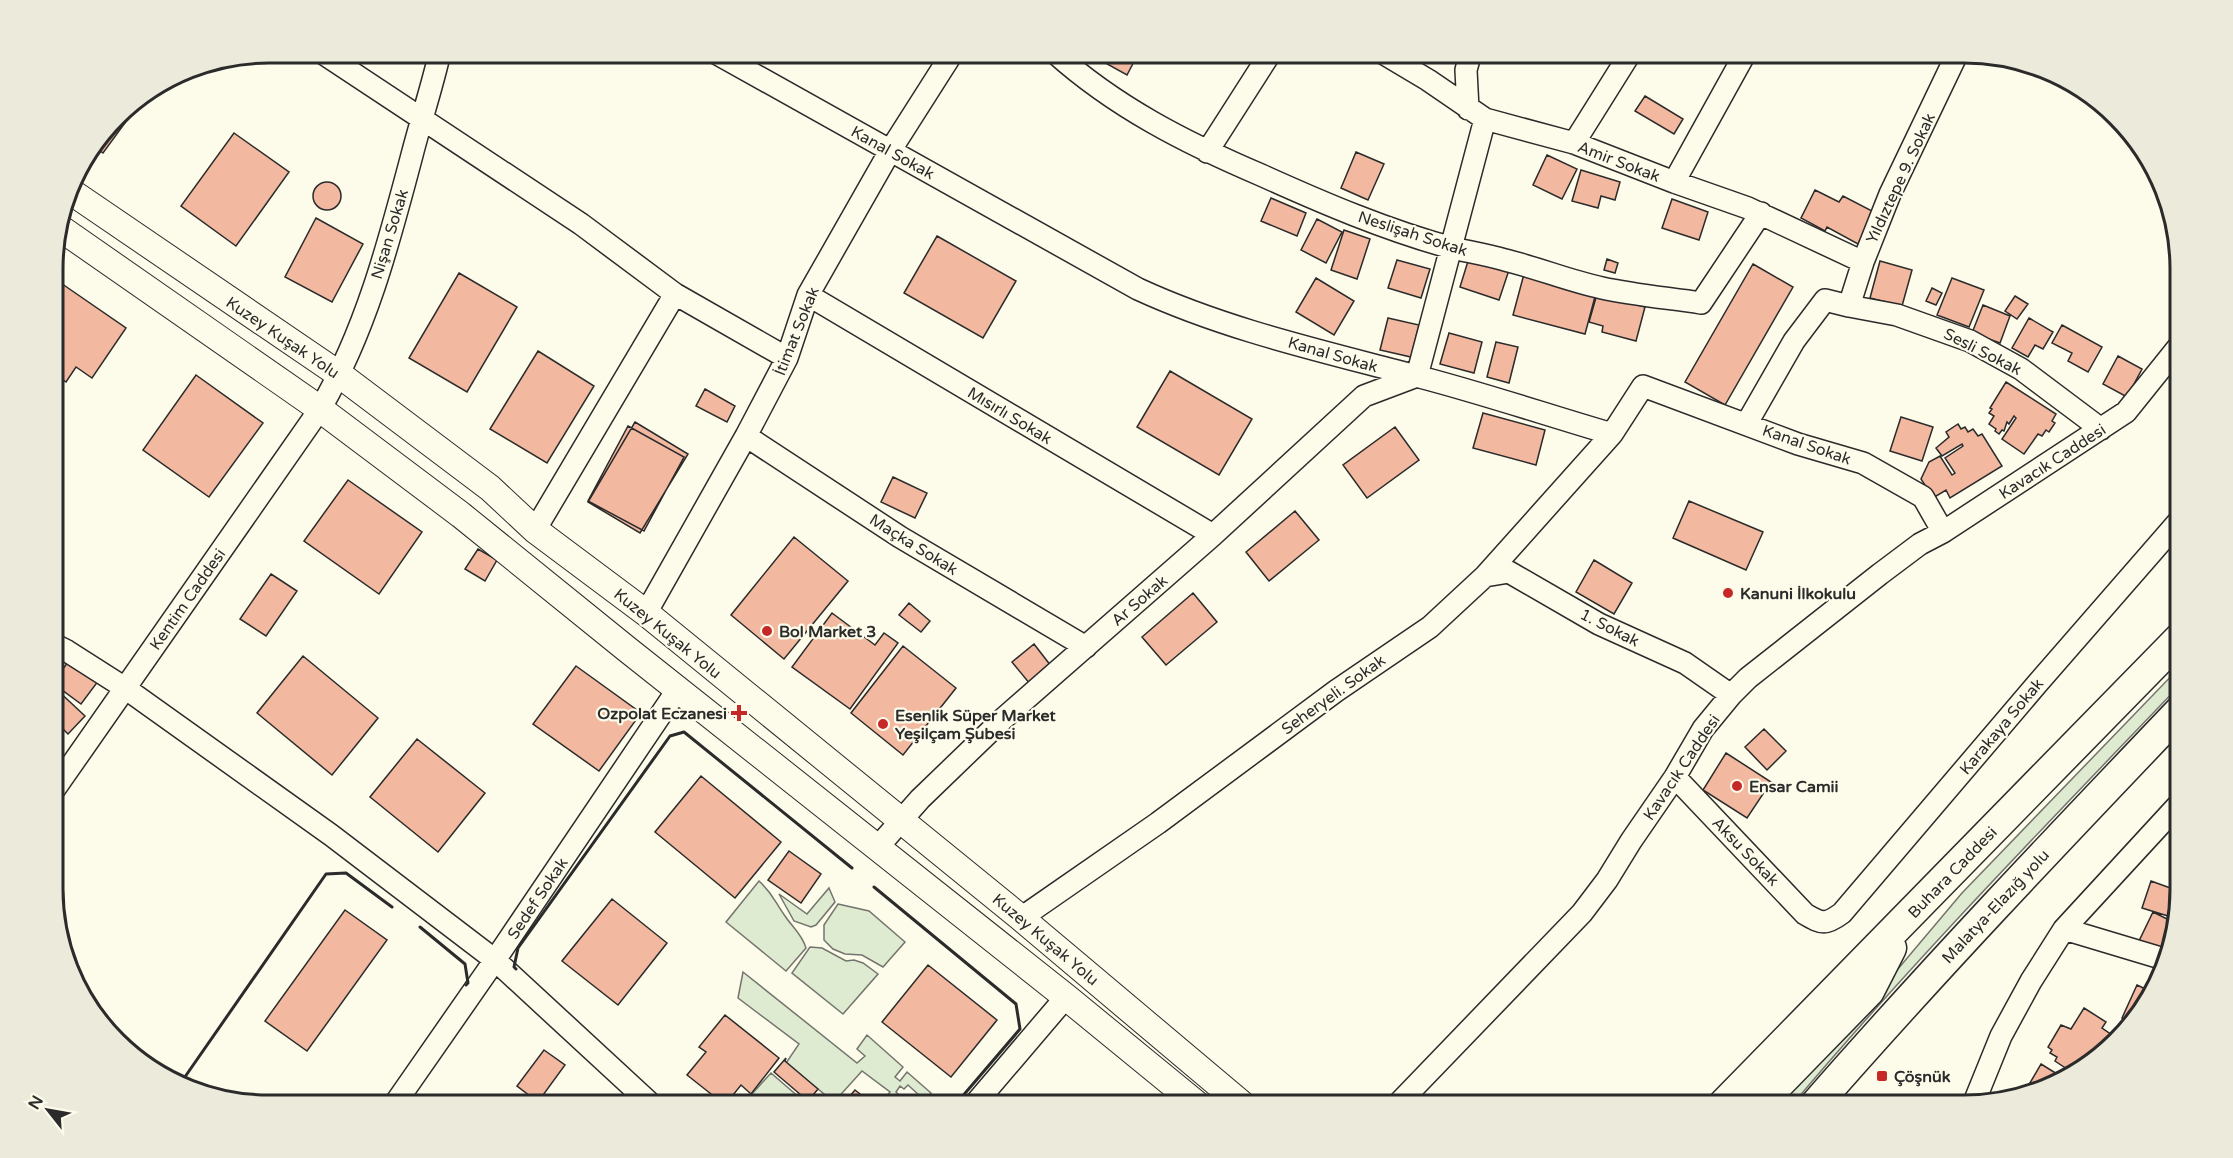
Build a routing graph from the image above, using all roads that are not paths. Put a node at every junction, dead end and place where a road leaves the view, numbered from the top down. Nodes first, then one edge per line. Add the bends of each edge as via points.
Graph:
1 (337, 63) edge
2 (438, 63) edge
3 (734, 63) edge
4 (946, 63) edge
5 (1066, 63) edge
6 (1264, 63) edge
7 (1399, 63) edge
8 (1468, 63) edge
9 (1624, 63) edge
10 (1740, 63) edge
11 (1953, 63) edge
12 (1476, 114) junction
13 (421, 120) junction
14 (1574, 143) junction
15 (890, 151) junction
16 (1207, 152) junction
17 (1674, 182) junction
18 (77, 196) edge
19 (1761, 213) junction
20 (66, 233) edge
21 (1451, 248) junction
22 (1863, 262) junction
23 (675, 294) junction
24 (807, 295) junction
25 (1849, 306) junction
26 (2170, 357) edge
27 (787, 358) junction
28 (340, 375) junction
29 (1417, 376) junction
30 (320, 409) junction
31 (1748, 423) junction
32 (2101, 429) junction
33 (1612, 434) junction
34 (746, 436) junction
35 (535, 530) junction
36 (1943, 532) junction
37 (2170, 532) edge
38 (1213, 535) junction
39 (1485, 576) junction
40 (646, 613) junction
41 (1086, 647) junction
42 (2170, 648) edge
43 (63, 649) edge
44 (125, 688) junction
45 (678, 689) junction
46 (1731, 695) junction
47 (2170, 722) edge
48 (63, 777) edge
49 (1675, 777) junction
50 (2170, 814) edge
51 (901, 820) junction
52 (877, 848) junction
53 (1021, 918) junction
54 (1905, 921) junction
55 (1819, 922) joint
56 (2064, 929) junction
57 (2158, 957) edge
58 (495, 960) junction
59 (1066, 997) junction
60 (402, 1095) edge
61 (641, 1095) edge
62 (983, 1095) edge
63 (1186, 1095) edge
64 (1231, 1095) edge
65 (1407, 1095) edge
66 (1733, 1095) edge
67 (1768, 1095) edge
68 (1824, 1095) edge
69 (1977, 1095) edge

1 - 13 street
2 - 13 street, Nişan Sokak
3 - 15 street, Kanal Sokak
4 - 15 street, İtimat Sokak
5 - 16 street, Neslişah Sokak via 1108,96
6 - 16 street
7 - 12 street, Amir Sokak
8 - 12 street via 1466,70
9 - 14 street
10 - 17 street
11 - 22 street, Yıldıztepe 9. Sokak via 1890,194
12 - 14 street, Amir Sokak
12 - 21 street
13 - 23 street via 581,224
13 - 28 street, Nişan Sokak via 391,234
14 - 17 street, Amir Sokak
15 - 24 street, İtimat Sokak
15 - 29 street, Kanal Sokak via 1138,289 1180,308 1240,329
16 - 21 street, Neslişah Sokak via 1367,220
17 - 19 street, Amir Sokak
18 - 28 main road, Kuzey Kuşak Yolu
19 - 21 street, Neslişah Sokak via 1701,303 1602,288
19 - 22 street, Amir Sokak
20 - 30 main road, Kuzey Kuşak Yolu
21 - 29 street
22 - 25 street, Yıldıztepe 9. Sokak
23 - 27 street
23 - 35 street
24 - 27 street, İtimat Sokak
24 - 38 street, Mısırlı Sokak
25 - 31 street, Sesli Sokak via 1825,300 1794,341
25 - 32 street, Sesli Sokak via 1897,315 1970,341 2021,369
26 - 32 street, Kavacık Caddesi via 2126,412
27 - 34 street, İtimat Sokak
28 - 30 street, Nişan Sokak
28 - 35 main road, Kuzey Kuşak Yolu via 490,488
29 - 33 street, Kanal Sokak
29 - 38 street, Ar Sokak via 1364,396
30 - 44 street, Kentim Caddesi
30 - 45 main road, Kuzey Kuşak Yolu via 461,515
31 - 33 street, Kanal Sokak via 1643,386
31 - 36 street, Kanal Sokak via 1798,444 1863,463 1923,497
32 - 36 street, Kavacık Caddesi
33 - 39 street, Seheryeli. Sokak
34 - 40 street, İtimat Sokak
34 - 41 street, Maçka Sokak via 900,537
35 - 40 main road, Kuzey Kuşak Yolu
36 - 46 street, Kavacık Caddesi via 1920,544 1871,581
37 - 55 street, Karakaya Sokak via 1842,913 1831,922
38 - 41 street, Ar Sokak
39 - 46 street, 1. Sokak via 1509,572 1599,624 1685,663
39 - 53 street, Seheryeli. Sokak via 1430,627
40 - 51 main road, Kuzey Kuşak Yolu
41 - 51 street, Ar Sokak via 1005,718
42 - 54 highway, Buhara Caddesi
43 - 44 street
44 - 48 street, Kentim Caddesi
44 - 58 street via 331,835
45 - 52 main road, Kuzey Kuşak Yolu
45 - 58 street, Sedef Sokak
46 - 49 street, Kavacık Caddesi via 1703,729
47 - 68 highway, Malatya-Elazığ yolu
49 - 55 street, Aksu Sokak via 1805,914
49 - 65 street, Kavacık Caddesi via 1582,913
50 - 56 street
51 - 52 street, Ar Sokak
51 - 53 main road, Kuzey Kuşak Yolu
52 - 59 main road, Kuzey Kuşak Yolu
53 - 64 main road, Kuzey Kuşak Yolu
54 - 66 highway, Buhara Caddesi
54 - 67 highway via 1869,991
56 - 57 street
56 - 69 street via 2001,1036
58 - 60 street, Sedef Sokak
58 - 61 street
59 - 62 street
59 - 63 main road, Kuzey Kuşak Yolu

